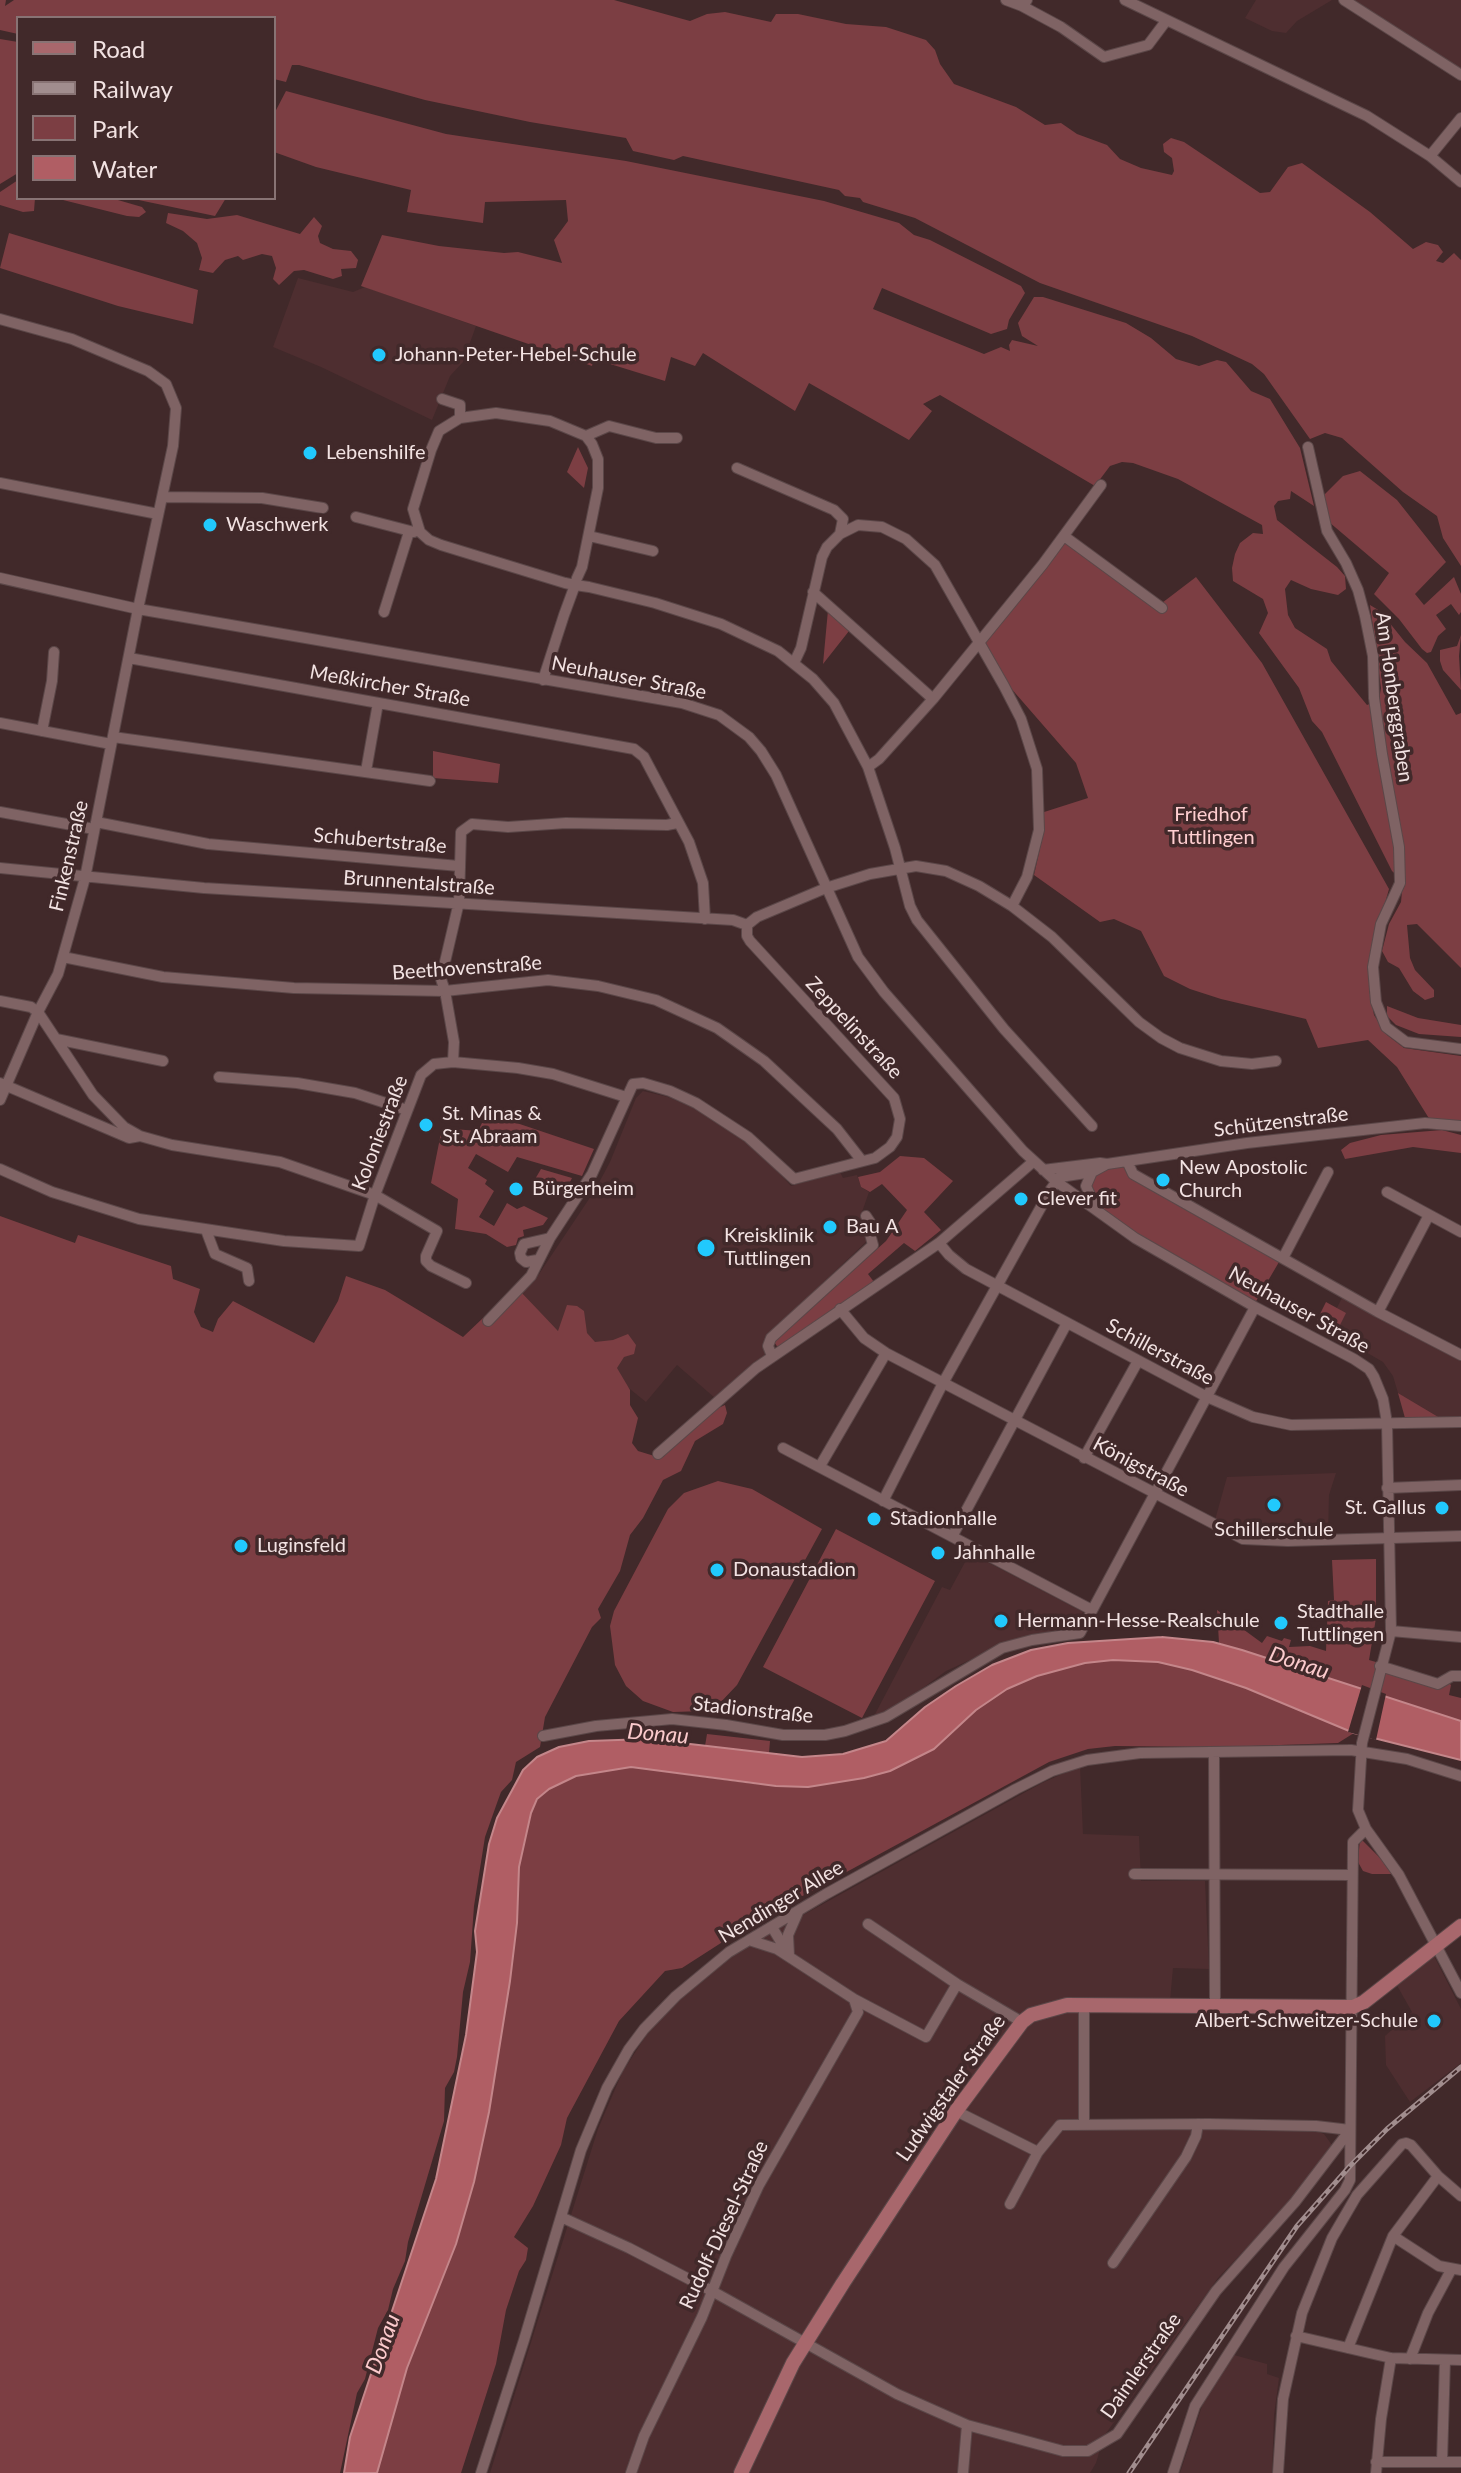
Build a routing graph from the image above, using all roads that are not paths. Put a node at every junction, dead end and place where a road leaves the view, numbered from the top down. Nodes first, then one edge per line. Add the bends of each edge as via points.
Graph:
1 (1006, 0) edge
2 (1125, 0) edge
3 (1344, 0) edge
4 (1024, 3) edge
5 (1166, 21) junction
6 (1461, 75) edge
7 (1461, 118) edge
8 (1430, 156) junction
9 (1461, 182) edge
10 (0, 319) edge
11 (442, 399) dead end
12 (460, 405) junction
13 (486, 413) junction
14 (460, 418) junction
15 (586, 436) junction
16 (677, 438) dead end
17 (1308, 447) dead end
18 (737, 468) dead end
19 (0, 483) edge
20 (1101, 485) dead end
21 (162, 497) junction
22 (323, 508) dead end
23 (158, 514) junction
24 (356, 517) dead end
25 (414, 532) junction
26 (840, 534) junction
27 (589, 536) junction
28 (1064, 536) junction
29 (653, 551) dead end
30 (0, 578) edge
31 (575, 585) junction
32 (813, 592) junction
33 (1162, 608) dead end
34 (138, 609) junction
35 (384, 612) dead end
36 (978, 643) junction
37 (54, 652) dead end
38 (129, 658) junction
39 (794, 663) junction
40 (543, 680) junction
41 (933, 699) junction
42 (378, 703) junction
43 (0, 723) edge
44 (42, 731) junction
45 (112, 741) junction
46 (868, 767) junction
47 (366, 771) junction
48 (430, 781) dead end
49 (0, 812) edge
50 (677, 823) junction
51 (95, 825) junction
52 (459, 866) junction
53 (899, 867) junction
54 (0, 868) edge
55 (85, 878) junction
56 (826, 888) junction
57 (459, 902) junction
58 (1012, 906) junction
59 (705, 919) junction
60 (747, 925) junction
61 (63, 957) junction
62 (445, 991) junction
63 (0, 1001) edge
64 (38, 1012) junction
65 (56, 1039) junction
66 (1461, 1049) edge
67 (163, 1061) dead end
68 (1276, 1061) dead end
69 (453, 1062) junction
70 (219, 1077) dead end
71 (4, 1084) edge
72 (626, 1097) junction
73 (0, 1100) edge
74 (407, 1110) junction
75 (1092, 1126) dead end
76 (1461, 1126) edge
77 (140, 1136) junction
78 (862, 1161) junction
79 (1127, 1161) junction
80 (1107, 1164) junction
81 (1030, 1165) junction
82 (0, 1169) edge
83 (1043, 1171) junction
84 (1092, 1172) junction
85 (1328, 1172) dead end
86 (1057, 1182) junction
87 (1387, 1192) dead end
88 (375, 1195) junction
89 (1098, 1212) junction
90 (1429, 1215) junction
91 (866, 1216) dead end
92 (206, 1230) junction
93 (1461, 1232) edge
94 (550, 1238) junction
95 (939, 1243) junction
96 (1283, 1258) junction
97 (537, 1260) junction
98 (249, 1281) dead end
99 (466, 1283) dead end
100 (998, 1285) junction
101 (1255, 1307) junction
102 (840, 1309) junction
103 (1378, 1312) junction
104 (488, 1321) dead end
105 (1067, 1323) junction
106 (886, 1353) junction
107 (1461, 1355) edge
108 (772, 1356) junction
109 (1138, 1361) junction
110 (943, 1383) junction
111 (1207, 1397) junction
112 (1015, 1421) junction
113 (1461, 1422) edge
114 (1387, 1423) junction
115 (783, 1448) dead end
116 (658, 1454) dead end
117 (1084, 1458) junction
118 (820, 1466) junction
119 (1461, 1485) edge
120 (1387, 1488) junction
121 (1156, 1496) junction
122 (883, 1501) junction
123 (953, 1535) junction
124 (1461, 1536) edge
125 (1389, 1537) junction
126 (1092, 1610) junction
127 (1391, 1631) junction
128 (1461, 1637) edge
129 (1380, 1666) junction
130 (1461, 1676) edge
131 (543, 1736) dead end
132 (1361, 1751) junction
133 (1214, 1754) junction
134 (1461, 1776) edge
135 (1366, 1829) junction
136 (1134, 1874) dead end
137 (1215, 1875) junction
138 (1352, 1875) junction
139 (798, 1911) junction
140 (868, 1924) dead end
141 (1461, 1926) edge
142 (772, 1927) junction
143 (749, 1940) junction
144 (1437, 1946) junction
145 (777, 1949) junction
146 (789, 1955) junction
147 (957, 1984) junction
148 (1461, 1993) edge
149 (854, 1999) junction
150 (1084, 2005) junction
151 (1215, 2006) junction
152 (1353, 2007) junction
153 (1022, 2022) junction
154 (956, 2111) junction
155 (1084, 2124) junction
156 (1198, 2124) junction
157 (1350, 2130) junction
158 (1038, 2152) junction
159 (1438, 2176) junction
160 (1461, 2196) edge
161 (1010, 2204) dead end
162 (561, 2217) junction
163 (1393, 2236) junction
164 (1113, 2263) dead end
165 (1456, 2270) edge
166 (712, 2291) junction
167 (1296, 2336) junction
168 (807, 2342) junction
169 (1348, 2348) junction
170 (1391, 2358) junction
171 (1410, 2359) junction
172 (1445, 2360) junction
173 (1461, 2360) edge
174 (967, 2425) junction
175 (1442, 2462) junction
176 (1461, 2462) edge
177 (1376, 2468) edge
178 (481, 2473) edge
179 (631, 2473) edge
180 (741, 2473) edge
181 (963, 2473) edge
182 (1173, 2473) edge
183 (1278, 2473) edge

1 - 4 street
2 - 5 street
3 - 6 street
4 - 5 street via 1104,57 1148,45
5 - 8 street via 1329,96
7 - 8 street
8 - 9 street
10 - 21 street, Finkenstraße via 72,339 133,363 166,384 175,400 176,426
11 - 12 street
12 - 13 street
12 - 14 street
13 - 14 street
13 - 15 street via 538,419
14 - 25 street via 439,431 431,450 413,509
15 - 16 street via 609,426
15 - 27 street via 599,471
17 - 66 street, Am Honberggraben via 1327,531 1346,563 1365,616 1400,865 1400,883 1377,941 1372,971 1376,1002 1386,1027 1406,1042
18 - 26 street via 834,510 843,519
19 - 23 street
20 - 28 street
21 - 22 street via 262,498
21 - 23 street, Finkenstraße
23 - 34 street, Finkenstraße
24 - 25 street
25 - 31 street
25 - 35 street
26 - 32 street via 822,557
26 - 36 street via 858,525 875,525 917,547 935,565
27 - 29 street
27 - 31 street
28 - 33 street
28 - 36 street
30 - 34 street, Neuhauser Straße
31 - 39 street via 721,624
31 - 40 street
32 - 39 street
32 - 41 street
34 - 38 street, Finkenstraße
34 - 40 street, Neuhauser Straße
36 - 41 street
36 - 58 street via 1021,719 1037,769 1039,830 1027,877
37 - 44 street
38 - 42 street, Meßkircher Straße
38 - 45 street, Finkenstraße
39 - 46 street via 834,703
40 - 56 street, Neuhauser Straße via 696,706 735,726 769,762
41 - 46 street
42 - 47 street
42 - 50 street, Meßkircher Straße via 634,749 643,755
43 - 44 street
44 - 45 street
45 - 47 street
45 - 51 street, Finkenstraße
46 - 53 street
47 - 48 street
49 - 51 street, Schubertstraße
50 - 52 street, Schubertstraße via 472,824 461,832
50 - 59 street via 703,883
51 - 52 street, Schubertstraße via 208,844
51 - 55 street, Finkenstraße
52 - 57 street
53 - 56 street
53 - 58 street via 946,871
53 - 75 street via 917,920 1004,1029
54 - 55 street, Brunnentalstraße
55 - 57 street, Brunnentalstraße
55 - 61 street, Finkenstraße
56 - 60 street
56 - 81 street, Neuhauser Straße via 858,957
57 - 59 street, Brunnentalstraße
57 - 62 street via 441,979
58 - 68 street via 1161,1038 1221,1061
59 - 60 street, Brunnentalstraße
60 - 78 street, Zeppelinstraße via 750,941 898,1105 895,1140 882,1154
61 - 62 street, Beethovenstraße via 207,981
61 - 64 street, Finkenstraße
62 - 69 street
62 - 78 street, Beethovenstraße via 548,980 656,1000 717,1028 764,1061 837,1129
63 - 64 street
64 - 65 street
64 - 71 street, Finkenstraße
65 - 67 street
65 - 77 street via 108,1111
69 - 72 street via 553,1074
69 - 74 street, Koloniestraße via 434,1064 421,1075
70 - 74 street via 355,1093
71 - 73 street, Finkenstraße
71 - 77 street via 129,1138
72 - 78 street, Zeppelinstraße via 633,1084 643,1083 696,1103 758,1145 792,1178
72 - 94 street via 592,1174
74 - 88 street, Koloniestraße
76 - 79 street, Schützenstraße via 1425,1123
77 - 88 street via 280,1162
79 - 80 street, Schützenstraße
79 - 96 street via 1133,1174
80 - 83 street, Schützenstraße
80 - 84 street, Schützenstraße
81 - 83 street
81 - 95 street
82 - 92 street via 52,1192 139,1219
83 - 86 street, Neuhauser Straße
84 - 86 street, Schützenstraße
84 - 89 street via 1086,1186
85 - 96 street
86 - 89 street, Neuhauser Straße
86 - 100 street
87 - 90 street
88 - 92 street, Koloniestraße via 359,1246
88 - 99 street via 437,1231 426,1261
89 - 101 street, Neuhauser Straße
90 - 93 street
90 - 103 street
91 - 108 street via 873,1245 771,1338
92 - 98 street via 215,1254 247,1268
94 - 97 street
94 - 97 street via 524,1244 521,1258
95 - 100 street, Schillerstraße via 966,1269
95 - 102 street
96 - 103 street
97 - 104 street via 531,1276
100 - 105 street, Schillerstraße
100 - 110 street
101 - 111 street
101 - 114 street, Neuhauser Straße via 1369,1369 1380,1388
102 - 106 street, Königstraße via 864,1338
102 - 108 street
103 - 107 street
105 - 109 street, Schillerstraße
105 - 112 street
106 - 110 street, Königstraße
106 - 118 street
108 - 116 street
109 - 111 street, Schillerstraße
109 - 117 street
110 - 112 street, Königstraße
110 - 122 street
111 - 114 street, Schillerstraße via 1271,1423
111 - 121 street
112 - 117 street, Königstraße
112 - 123 street
113 - 114 street
114 - 120 street, Neuhauser Straße
115 - 118 street
117 - 121 street, Königstraße
118 - 122 street
119 - 120 street
120 - 125 street, Neuhauser Straße
121 - 125 street, Königstraße via 1243,1539
121 - 126 street
122 - 123 street
123 - 126 street
124 - 125 street, Königstraße
125 - 127 street, Neuhauser Straße
126 - 131 street, Stadionstraße via 1080,1633 1002,1648 866,1726 783,1735 672,1719
127 - 128 street
127 - 129 street, Neuhauser Straße
129 - 130 street via 1438,1684
129 - 132 street, Neuhauser Straße
132 - 133 street, Nendinger Allee
132 - 134 street, Nendinger Allee
132 - 135 street, Neuhauser Straße via 1358,1810
133 - 137 street
133 - 139 street, Nendinger Allee via 1140,1753 1052,1771
135 - 138 street via 1353,1842
135 - 144 street via 1399,1875
136 - 137 street
137 - 138 street
137 - 151 street
138 - 152 street
139 - 142 street, Nendinger Allee
139 - 146 street via 788,1935
140 - 147 street
141 - 144 main road
142 - 143 street, Nendinger Allee
142 - 145 street via 770,1939
142 - 146 street
143 - 145 street
143 - 162 street, Nendinger Allee via 676,1996 629,2049 594,2116
144 - 148 street
144 - 152 main road
145 - 146 street
146 - 149 street
147 - 149 street via 926,2037
147 - 153 street
149 - 166 street, Rudolf-Diesel-Straße via 858,2012 770,2162
150 - 151 main road, Ludwigstaler Straße
150 - 153 main road, Ludwigstaler Straße via 1047,2009
150 - 155 street
151 - 152 main road, Ludwigstaler Straße
152 - 157 street
153 - 154 main road, Ludwigstaler Straße
154 - 158 street
154 - 168 main road, Ludwigstaler Straße
155 - 156 street
155 - 158 street via 1060,2125
156 - 157 street
156 - 164 street via 1186,2157
157 - 174 street, Daimlerstraße via 1216,2291 1117,2434 1088,2451 1063,2451
157 - 182 street via 1350,2180 1345,2190 1284,2267 1195,2406
158 - 161 street
159 - 160 street
159 - 163 street
159 - 167 street via 1406,2143 1374,2174 1341,2219
162 - 166 street, Daimlerstraße
162 - 178 street, Nendinger Allee
163 - 165 street via 1439,2266
163 - 169 street
165 - 171 street via 1428,2313
166 - 168 street, Daimlerstraße
166 - 179 street, Rudolf-Diesel-Straße
167 - 169 street
167 - 183 street via 1283,2399
168 - 174 street, Daimlerstraße via 897,2394
168 - 180 main road, Ludwigstaler Straße
169 - 170 street
170 - 171 street
170 - 177 street
171 - 172 street
172 - 173 street
172 - 175 street
174 - 181 street
175 - 176 street
175 - 177 street

